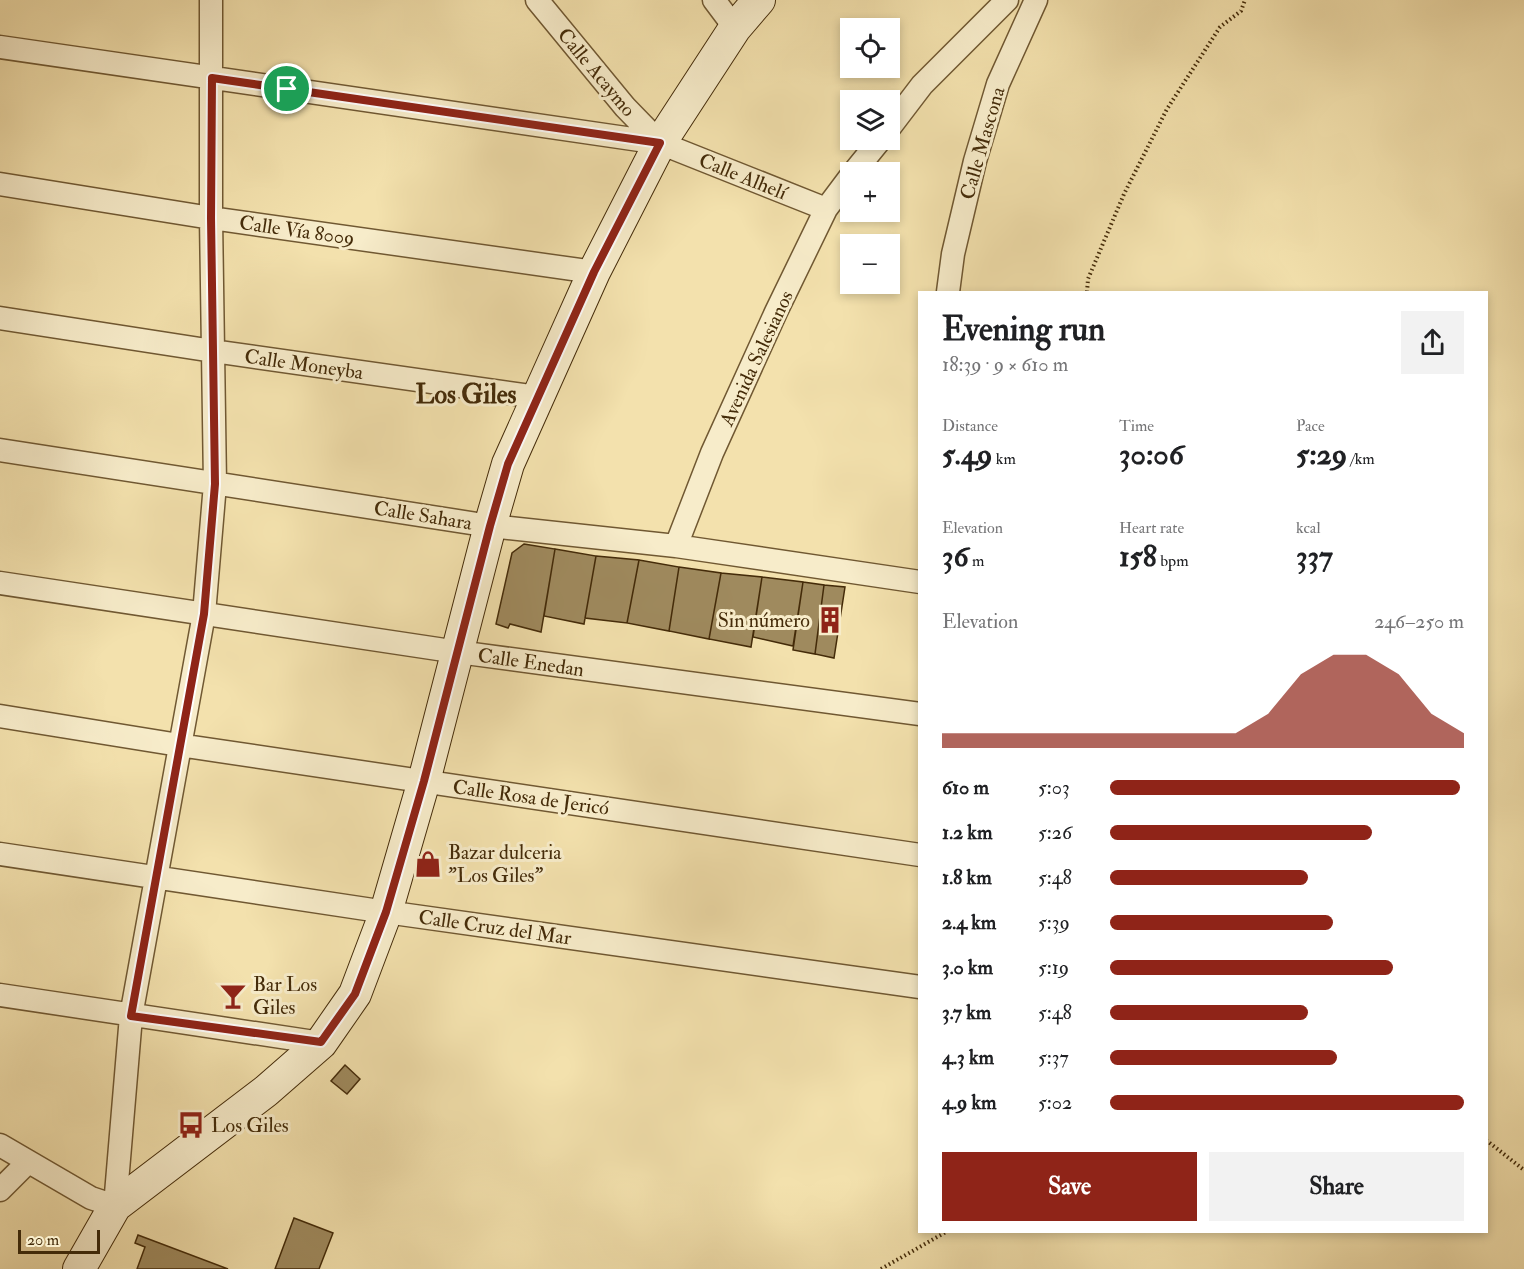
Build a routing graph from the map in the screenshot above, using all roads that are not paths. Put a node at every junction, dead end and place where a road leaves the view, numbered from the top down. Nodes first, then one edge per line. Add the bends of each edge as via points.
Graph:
1 (211, 0) edge
2 (537, 0) edge
3 (714, 0) edge
4 (759, 0) edge
5 (1007, 0) edge
6 (1036, 0) edge
7 (735, 28) junction
8 (0, 46) edge
9 (212, 78) junction
10 (900, 114) edge
11 (660, 143) junction
12 (872, 150) edge
13 (862, 162) edge
14 (0, 184) edge
15 (840, 190) edge
16 (826, 209) junction
17 (211, 218) junction
18 (594, 272) junction
19 (948, 291) edge
20 (0, 318) edge
21 (213, 351) junction
22 (537, 397) junction
23 (0, 450) edge
24 (215, 484) junction
25 (490, 526) junction
26 (676, 546) junction
27 (918, 582) edge
28 (0, 583) edge
29 (204, 614) junction
30 (459, 652) junction
31 (918, 714) edge
32 (0, 716) edge
33 (179, 746) junction
34 (424, 781) junction
35 (0, 854) edge
36 (918, 855) edge
37 (156, 879) junction
38 (386, 912) junction
39 (918, 987) edge
40 (0, 995) edge
41 (131, 1016) junction
42 (321, 1042) junction
43 (0, 1145) edge
44 (28, 1162) junction
45 (0, 1190) edge
46 (115, 1206) junction
47 (79, 1269) edge

1 - 9 street
2 - 11 street, Calle Acaymo via 625,107
3 - 7 street
4 - 7 street
5 - 10 street via 922,85
6 - 19 street, Calle Mascona via 998,84 959,231
7 - 11 street
8 - 9 street
9 - 11 street
9 - 17 street
11 - 16 street, Calle Alhelí
11 - 18 street
12 - 13 street
14 - 17 street, Calle Vía 8009
15 - 16 street, Avenida Salesianos
16 - 26 street, Avenida Salesianos via 711,453
17 - 18 street, Calle Vía 8009
17 - 21 street
18 - 22 street
20 - 21 street, Calle Moneyba
21 - 22 street, Calle Moneyba
21 - 24 street
22 - 25 street via 508,464
23 - 24 street, Calle Sahara
24 - 25 street, Calle Sahara
24 - 29 street
25 - 26 street, Calle Sahara
25 - 30 street
26 - 27 street, Calle Sahara
28 - 29 street, Calle Enedan
29 - 30 street, Calle Enedan
29 - 33 street
30 - 31 street, Calle Enedan
30 - 34 street
32 - 33 street, Calle Rosa de Jericó
33 - 34 street, Calle Rosa de Jericó
33 - 37 street
34 - 36 street, Calle Rosa de Jericó
34 - 38 street
35 - 37 street, Calle Cruz del Mar
37 - 38 street, Calle Cruz del Mar
37 - 41 street
38 - 39 street, Calle Cruz del Mar
38 - 42 street via 355,994
40 - 41 street
41 - 42 street
41 - 46 street
42 - 46 street via 266,1090
43 - 44 street
44 - 45 street
44 - 46 street via 91,1198
46 - 47 street

